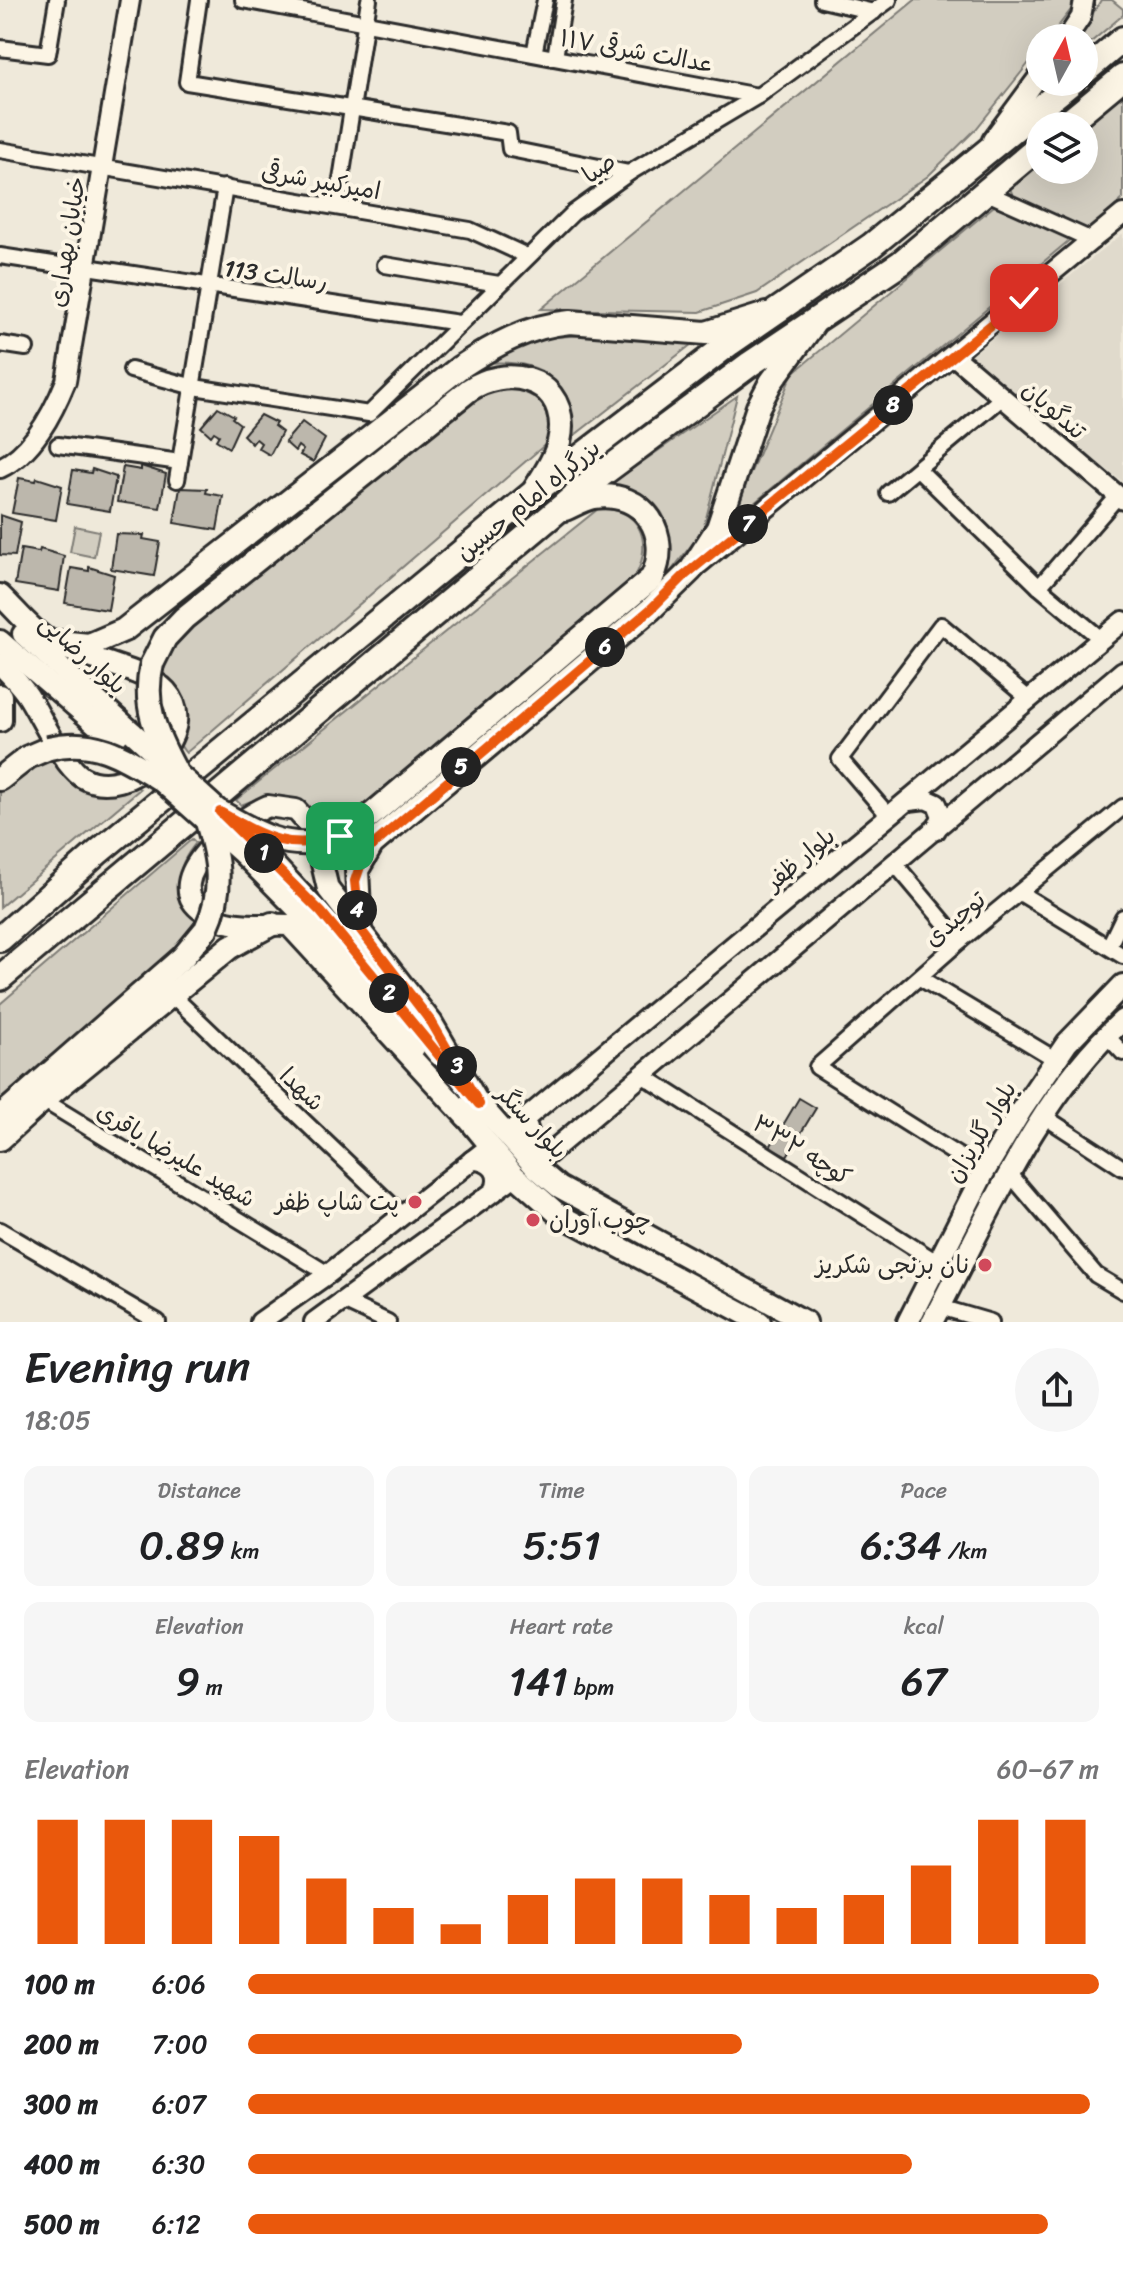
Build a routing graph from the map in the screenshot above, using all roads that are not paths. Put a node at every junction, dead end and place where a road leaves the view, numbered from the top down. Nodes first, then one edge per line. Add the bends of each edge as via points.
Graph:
1 (57, 0) edge
2 (130, 0) edge
3 (199, 0) edge
4 (243, 0) edge
5 (369, 0) edge
6 (545, 0) edge
7 (564, 0) edge
8 (822, 0) edge
9 (889, 0) edge
10 (1084, 0) edge
11 (874, 12) junction
12 (365, 23) junction
13 (1076, 24) edge
14 (1123, 39) edge
15 (0, 48) edge
16 (534, 54) junction
17 (555, 58) junction
18 (1098, 60) edge
19 (1123, 77) edge
20 (1026, 94) edge
21 (758, 96) junction
22 (1056, 96) edge
23 (353, 108) junction
24 (1081, 112) edge
25 (0, 150) edge
26 (984, 157) junction
27 (1026, 158) edge
28 (103, 165) junction
29 (629, 173) junction
30 (225, 187) junction
31 (985, 192) junction
32 (337, 205) junction
33 (1123, 214) edge
34 (1094, 241) junction
35 (0, 256) edge
36 (527, 256) junction
37 (385, 265) dead end
38 (66, 266) dead end
39 (87, 267) junction
40 (499, 284) junction
41 (211, 288) junction
42 (782, 309) junction
43 (819, 317) junction
44 (459, 323) junction
45 (0, 344) edge
46 (26, 348) dead end
47 (954, 356) junction
48 (131, 370) dead end
49 (194, 387) junction
50 (1003, 397) junction
51 (58, 445) dead end
52 (180, 462) junction
53 (0, 469) edge
54 (918, 469) junction
55 (177, 480) dead end
56 (888, 493) dead end
57 (532, 494) junction
58 (1120, 498) edge
59 (553, 514) junction
60 (684, 576) junction
61 (1039, 587) junction
62 (0, 595) edge
63 (0, 612) edge
64 (1123, 621) edge
65 (1101, 639) junction
66 (0, 641) edge
67 (48, 641) junction
68 (0, 664) edge
69 (1123, 671) edge
70 (0, 696) edge
71 (1030, 700) junction
72 (0, 720) edge
73 (126, 739) junction
74 (169, 776) junction
75 (0, 779) edge
76 (909, 801) junction
77 (1123, 807) edge
78 (889, 816) junction
79 (214, 817) junction
80 (934, 832) junction
81 (896, 865) junction
82 (1020, 893) junction
83 (1123, 917) edge
84 (272, 924) junction
85 (360, 929) junction
86 (0, 939) edge
87 (960, 941) junction
88 (1109, 946) junction
89 (1123, 956) edge
90 (0, 978) edge
91 (920, 978) junction
92 (1123, 985) edge
93 (172, 995) junction
94 (1123, 1020) edge
95 (1106, 1035) junction
96 (1123, 1053) edge
97 (1055, 1059) junction
98 (642, 1075) junction
99 (43, 1100) junction
100 (473, 1111) junction
101 (0, 1117) edge
102 (1045, 1117) junction
103 (525, 1120) junction
104 (507, 1134) junction
105 (0, 1139) edge
106 (489, 1147) junction
107 (472, 1160) junction
108 (542, 1160) junction
109 (1123, 1168) edge
110 (984, 1172) junction
111 (1010, 1174) junction
112 (515, 1176) junction
113 (494, 1192) junction
114 (401, 1214) junction
115 (0, 1230) edge
116 (938, 1263) junction
117 (328, 1274) junction
118 (1123, 1291) edge
119 (343, 1301) junction
120 (936, 1314) edge
121 (158, 1322) edge
122 (260, 1322) edge
123 (314, 1322) edge
124 (388, 1322) edge
125 (760, 1322) edge
126 (806, 1322) edge
127 (908, 1322) edge
128 (991, 1322) edge

1 - 15 street via 48,54
2 - 28 street, خیابان بهداری
3 - 23 street via 187,82
4 - 12 street, ۱۱۷ عدالت شرقی
5 - 12 street
6 - 16 street
7 - 17 street
8 - 11 street
9 - 11 street, صبا
10 - 13 street
11 - 21 street, صبا
12 - 16 street, ۱۱۷ عدالت شرقی
12 - 23 street
14 - 18 highway
16 - 17 street, ۱۱۷ عدالت شرقی
17 - 21 street, ۱۱۷ عدالت شرقی
19 - 24 highway
20 - 26 street
21 - 29 street, صبا
22 - 26 highway, بزرگراه امام حسین
23 - 29 street via 508,133 510,149
23 - 32 street
25 - 28 street, امیرکبیر شرقی
26 - 42 highway, بزرگراه امام حسین
27 - 31 highway, بزرگراه امام حسین
28 - 30 street, امیرکبیر شرقی
28 - 39 street, خیابان بهداری
29 - 36 street, صبا via 573,213
30 - 32 street, امیرکبیر شرقی
30 - 41 street
31 - 34 street
31 - 43 highway, بزرگراه امام حسین via 901,263
32 - 36 street, امیرکبیر شرقی via 470,230
33 - 34 street
34 - 47 street
35 - 38 street
36 - 40 street, صبا
37 - 40 street
39 - 41 street, رسالت 113
39 - 53 street, خیابان بهداری via 72,358 59,398 22,453
40 - 44 street, صبا
41 - 44 street, رسالت 113
41 - 49 street
42 - 57 highway, بزرگراه امام حسین
42 - 67 main road via 706,333 570,322 506,339 459,368 124,630 89,645
43 - 59 highway, بزرگراه امام حسین via 687,409
43 - 60 main road via 771,382 718,528
44 - 49 street, صبا via 369,414
45 - 46 street
47 - 50 street, تندگویان
47 - 60 street
48 - 49 street
49 - 52 street
50 - 54 street
50 - 58 street, تندگویان
51 - 52 street
52 - 55 street
54 - 56 street
54 - 61 street
57 - 74 main road, bridge via 560,442 555,402 528,378 489,378 165,638 152,664 147,693
57 - 86 highway, بزرگراه امام حسین
58 - 61 street
59 - 79 main road, bridge via 591,497 636,504 648,513 659,537 652,578 369,817 329,840 279,842
59 - 90 highway, بزرگراه امام حسین
60 - 85 main road via 372,844 357,870
61 - 65 street
62 - 67 main road
63 - 73 main road, بلوار رضایی
64 - 65 street, بلوار ظفر
65 - 71 street, بلوار ظفر
66 - 73 main road, بلوار رضایی
67 - 68 main road via 160,686 171,698 176,720 172,736 154,761 110,783 76,773 26,694
69 - 80 street
70 - 72 main road
71 - 76 street, بلوار ظفر
71 - 78 street via 941,625 840,759
73 - 74 main road, بلوار سنگر, bridge
74 - 75 main road, bridge via 106,749 73,744 28,757
74 - 79 main road, بلوار سنگر, bridge
76 - 78 street, بلوار ظفر
76 - 80 street via 937,804 942,816
77 - 82 street, توحیدی
78 - 103 street, بلوار ظفر
79 - 100 main road, بلوار سنگر, bridge via 248,848
79 - 101 main road, bridge via 220,885 206,929 183,957
80 - 81 street
81 - 87 street
81 - 98 street
82 - 87 street, توحیدی
82 - 88 street
83 - 88 street
84 - 85 main road via 237,923 203,912 190,882 198,861 229,829 252,813 281,805 296,810 314,830 328,889
84 - 93 main road via 238,941
84 - 100 main road via 289,925
85 - 100 main road via 432,1023
87 - 91 street, توحیدی
88 - 89 street
91 - 97 street
91 - 110 street, توحیدی via 817,1067
92 - 97 main road, بلوار گلریزان
93 - 99 main road
93 - 114 street, شهدا
94 - 95 main road, بلوار گلریزان
95 - 96 street
95 - 102 main road, بلوار گلریزان
97 - 110 main road, بلوار گلریزان
98 - 108 street
98 - 116 street, کوچه ۳۳۲
99 - 105 main road
99 - 117 street, شهید علیرضا باقری
100 - 104 main road, بلوار سنگر
100 - 106 main road, بلوار سنگر
102 - 109 street
102 - 111 main road, بلوار گلریزان
103 - 104 street, بلوار ظفر
103 - 108 street
104 - 108 main road, بلوار سنگر
106 - 107 street
106 - 112 main road, بلوار سنگر
107 - 113 street via 487,1162 496,1172
107 - 114 street
108 - 126 main road, بلوار سنگر via 587,1205
110 - 116 main road, بلوار گلریزان
111 - 118 street via 1096,1275
111 - 120 main road, بلوار گلریزان
112 - 113 street
112 - 125 main road, بلوار سنگر via 575,1226
113 - 119 street
114 - 117 street
115 - 121 street
116 - 127 main road, بلوار گلریزان
117 - 122 street
119 - 123 street
119 - 124 street
120 - 128 street

